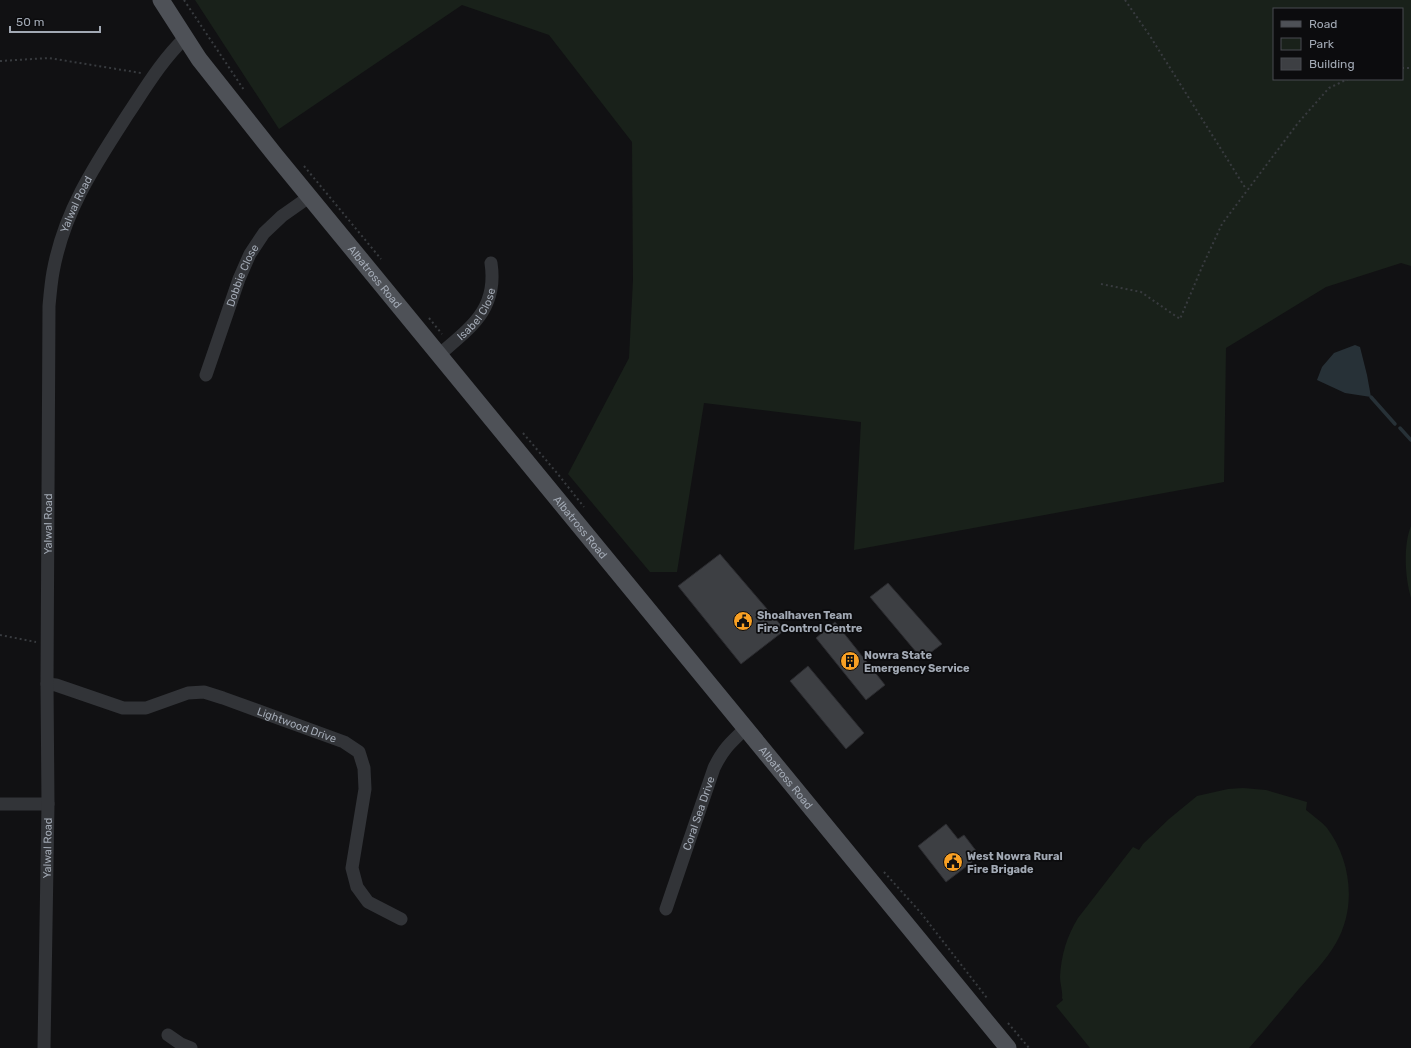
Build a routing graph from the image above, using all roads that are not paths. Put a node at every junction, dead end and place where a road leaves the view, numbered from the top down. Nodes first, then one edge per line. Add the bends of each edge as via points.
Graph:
1 (161, 0) edge
2 (185, 38) junction
3 (309, 197) junction
4 (491, 263) dead end
5 (445, 350) junction
6 (206, 375) dead end
7 (47, 684) junction
8 (746, 728) junction
9 (0, 804) edge
10 (48, 804) junction
11 (666, 909) dead end
12 (401, 919) dead end
13 (168, 1035) dead end
14 (44, 1048) edge
15 (190, 1048) edge
16 (1008, 1048) edge

1 - 2 main road, Albatross Road
2 - 3 main road, Albatross Road via 246,120
2 - 7 street, Yalwal Road via 154,75 84,183 66,225 52,273 49,306
3 - 5 main road, Albatross Road
3 - 6 street, Dobbie Close via 282,216 264,233 250,254
4 - 5 street, Isabel Close via 492,284 485,309 480,318
5 - 8 main road, Albatross Road via 548,489
7 - 10 street, Yalwal Road
7 - 12 street, Lightwood Drive via 123,708 146,708 188,693 204,692 344,742 360,752 365,789 352,868 357,887 368,902
8 - 11 street, Coral Sea Drive via 729,743 714,768
8 - 16 main road, Albatross Road
9 - 10 street
10 - 14 street, Yalwal Road
13 - 15 street

